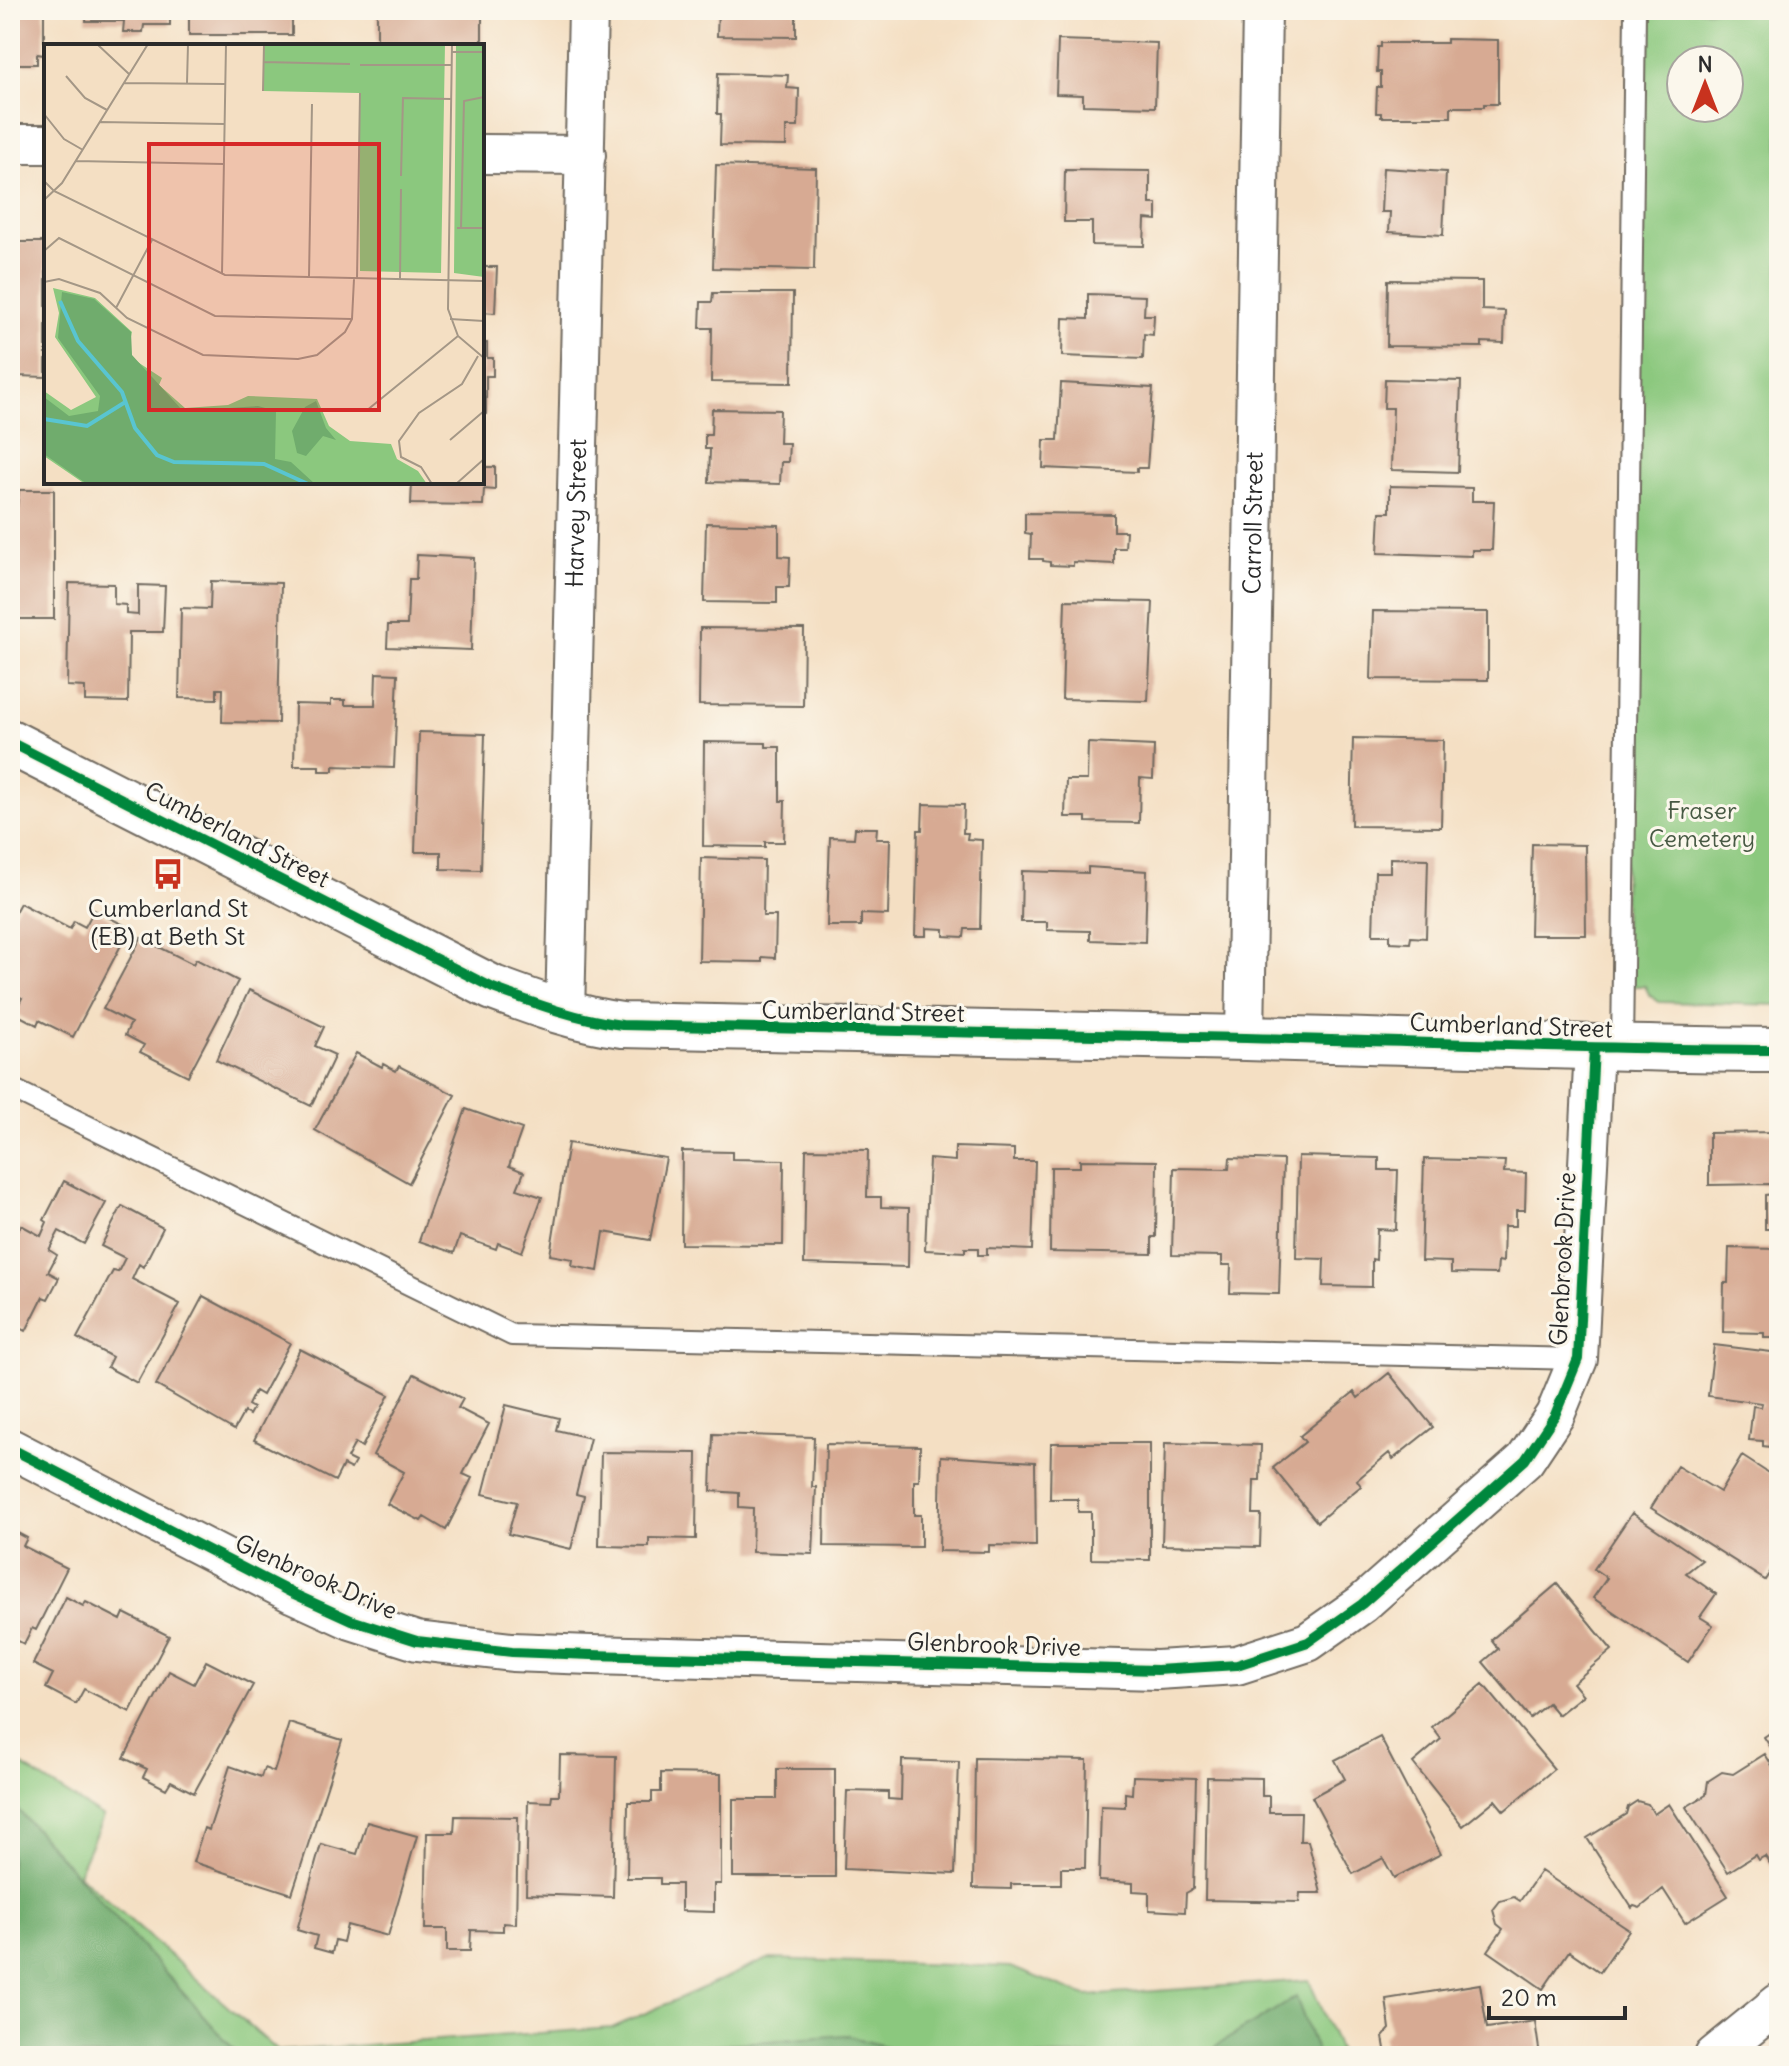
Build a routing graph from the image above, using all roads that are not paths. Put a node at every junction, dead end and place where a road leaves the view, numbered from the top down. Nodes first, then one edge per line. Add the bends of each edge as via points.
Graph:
1 (588, 10) edge
2 (1262, 10) edge
3 (1635, 10) edge
4 (10, 144) edge
5 (44, 144) edge
6 (484, 154) edge
7 (586, 155) junction
8 (13, 752) edge
9 (565, 1015) junction
10 (1245, 1037) junction
11 (1608, 1049) junction
12 (1779, 1050) edge
13 (10, 1088) edge
14 (1578, 1359) junction
15 (10, 1448) edge
16 (1779, 2003) edge
17 (1714, 2056) edge

1 - 7 street, Harvey Street
2 - 10 street, Carroll Street
3 - 11 lane
4 - 5 street
6 - 7 street
7 - 9 street, Harvey Street
8 - 9 street, Cumberland Street via 493,988
9 - 10 street, Cumberland Street via 637,1026
10 - 11 street, Cumberland Street
11 - 12 street, Cumberland Street
11 - 14 street, Glenbrook Drive
13 - 14 lane via 512,1335
14 - 15 street, Glenbrook Drive via 1555,1415 1525,1460 1362,1604 1308,1642 1237,1665 1157,1670 512,1652 417,1641 294,1594
16 - 17 street

